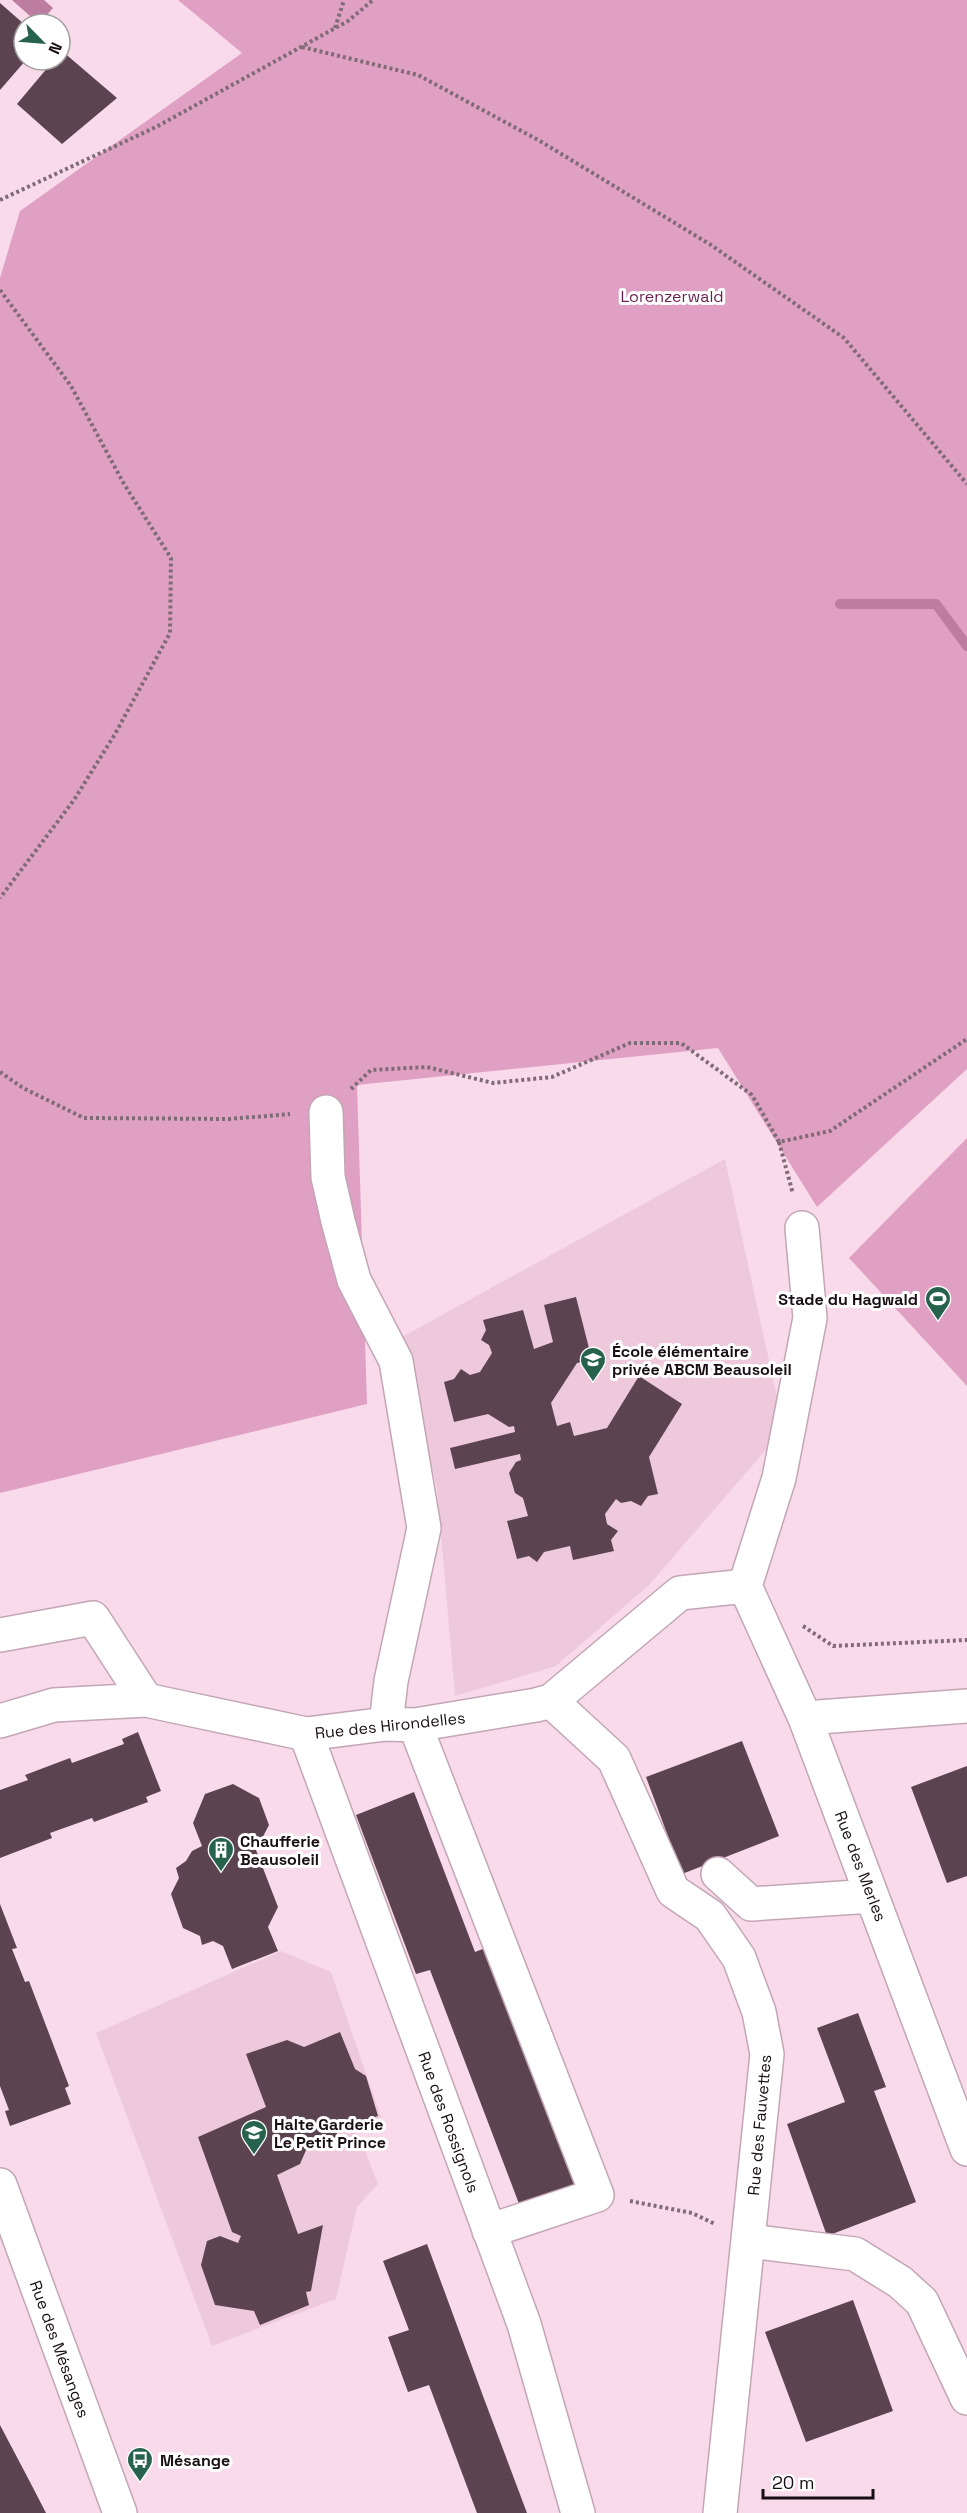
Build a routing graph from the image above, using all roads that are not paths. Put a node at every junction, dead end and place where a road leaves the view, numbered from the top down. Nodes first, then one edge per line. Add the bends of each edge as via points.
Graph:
1 (326, 1112) road end
2 (802, 1227) road end
3 (745, 1586) junction
4 (0, 1635) edge
5 (146, 1700) junction
6 (551, 1701) junction
7 (967, 1706) edge
8 (805, 1718) junction
9 (0, 1721) edge
10 (400, 1724) junction
11 (306, 1734) junction
12 (718, 1874) dead end
13 (872, 1896) junction
14 (967, 2149) edge
15 (0, 2185) edge
16 (489, 2231) junction
17 (749, 2241) junction
18 (967, 2398) edge
19 (120, 2513) edge
20 (578, 2513) edge
21 (720, 2513) edge

1 - 10 street via 328,1177 338,1221 354,1280 396,1361 424,1528 391,1681
2 - 3 street via 810,1318 779,1478
3 - 6 street, Rue des Hirondelles via 680,1593
3 - 8 street, Rue des Merles
4 - 5 street via 93,1618
5 - 9 street, Rue des Hirondelles via 54,1705
5 - 11 street, Rue des Hirondelles
6 - 10 street, Rue des Hirondelles
6 - 17 street, Rue des Fauvettes via 614,1759 673,1891 710,1916 740,1958 759,2012 767,2054
7 - 8 street
8 - 13 street, Rue des Merles
10 - 11 street, Rue des Hirondelles
10 - 16 street via 597,2195
11 - 16 street, Rue des Rossignols
12 - 13 street via 751,1904
13 - 14 street, Rue des Merles
15 - 19 street, Rue des Mésanges
16 - 20 street, Rue des Rossignols via 524,2324
17 - 18 street via 855,2254 900,2282 922,2302
17 - 21 street, Rue des Fauvettes

